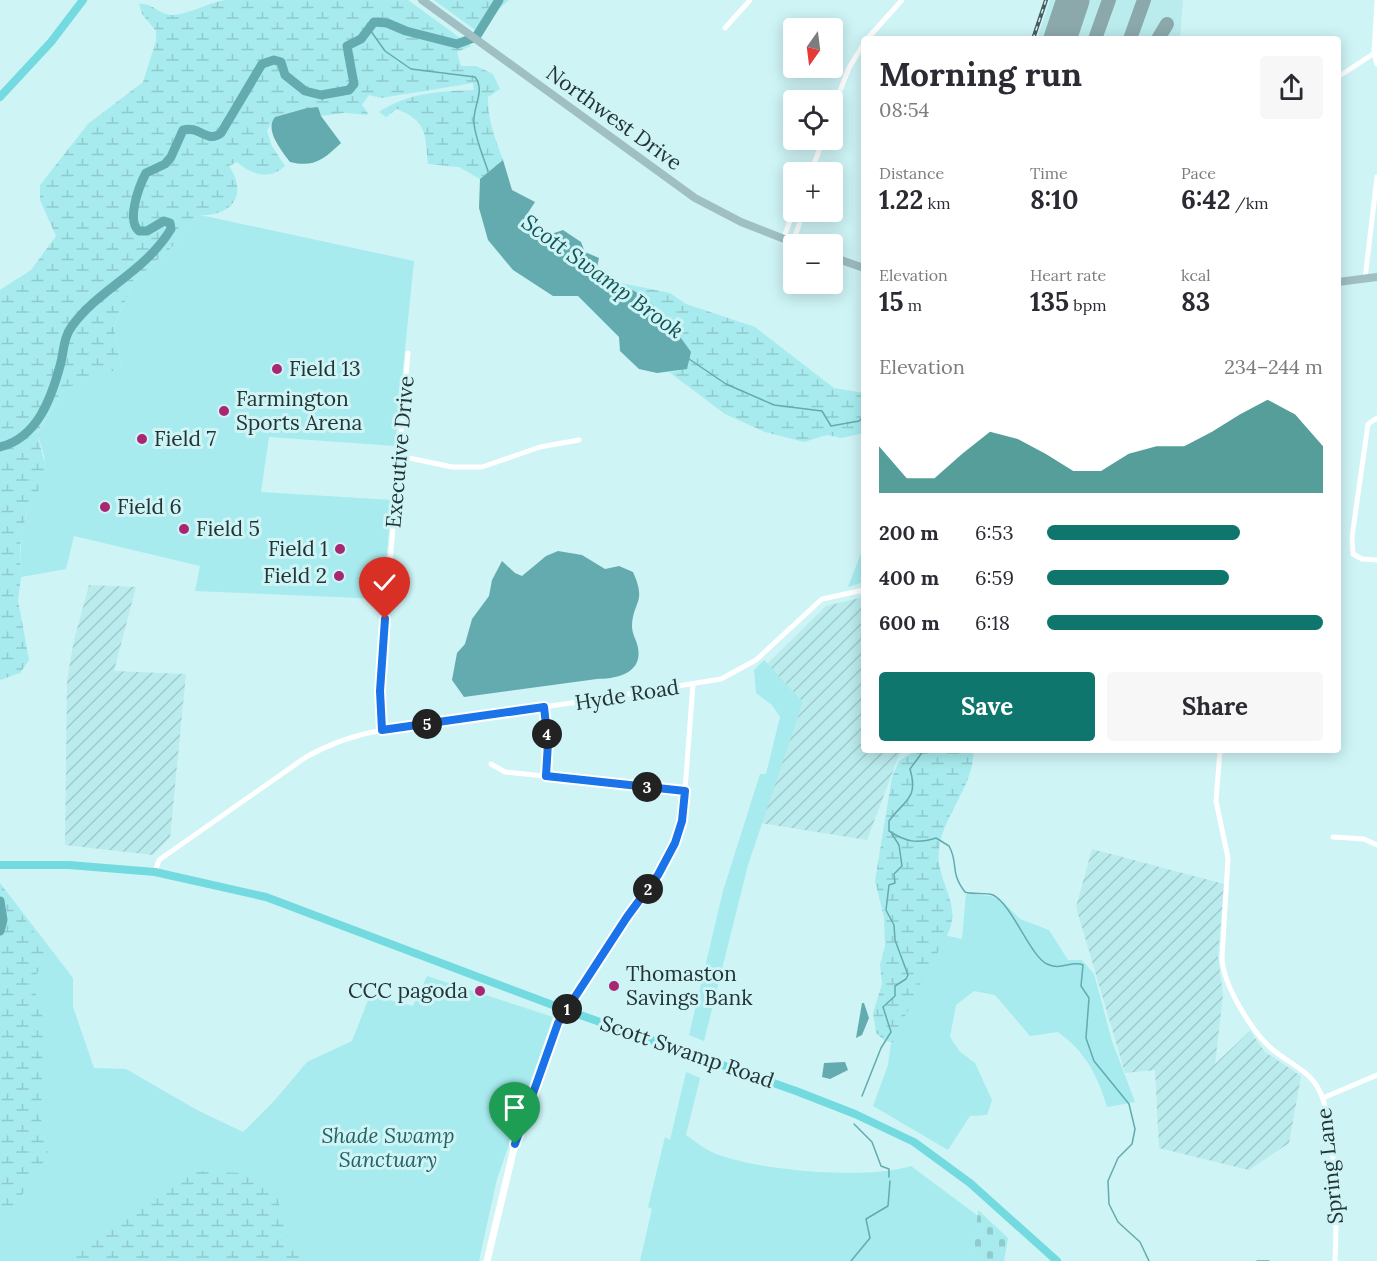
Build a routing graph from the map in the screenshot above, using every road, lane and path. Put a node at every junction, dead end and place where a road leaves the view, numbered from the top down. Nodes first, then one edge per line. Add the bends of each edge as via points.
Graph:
1 (83, 0) edge
2 (422, 0) edge
3 (750, 0) edge
4 (902, 0) edge
5 (1377, 0) edge
6 (725, 28) dead end
7 (870, 36) edge
8 (861, 48) edge
9 (1375, 52) edge
10 (1377, 64) edge
11 (1341, 75) edge
12 (840, 90) edge
13 (0, 97) edge
14 (1377, 177) edge
15 (783, 240) edge
16 (843, 261) edge
17 (861, 267) edge
18 (1377, 277) edge
19 (1365, 279) junction
20 (1341, 282) edge
21 (408, 353) dead end
22 (1376, 418) edge
23 (579, 440) dead end
24 (400, 456) junction
25 (1377, 560) edge
26 (861, 591) edge
27 (693, 684) junction
28 (544, 707) junction
29 (382, 730) junction
30 (1220, 753) edge
31 (491, 764) dead end
32 (546, 776) junction
33 (685, 791) junction
34 (1333, 837) dead end
35 (1377, 845) edge
36 (0, 865) edge
37 (155, 872) junction
38 (566, 1010) junction
39 (1377, 1075) edge
40 (1323, 1098) junction
41 (487, 1261) edge
42 (1057, 1261) edge
43 (1335, 1261) edge

1 - 13 highway
2 - 15 main road, Northwest Drive via 695,198
3 - 6 street
4 - 7 street
5 - 9 street
8 - 12 street
9 - 10 street
9 - 11 street
14 - 19 street
16 - 17 main road
18 - 19 main road
19 - 20 main road
21 - 24 street, Executive Drive
22 - 25 street via 1368,424 1352,537 1353,554
23 - 24 street via 540,447 482,467
24 - 29 street, Executive Drive via 380,679
26 - 27 street, Hyde Road via 822,599 746,668 721,679
27 - 28 street, Hyde Road
27 - 33 street
28 - 29 street, Hyde Road
28 - 32 street
29 - 37 street, Hyde Road via 343,738 306,757 159,860
30 - 40 street, Spring Lane via 1216,801 1228,866 1224,974 1265,1042 1304,1071
31 - 32 street via 505,772
32 - 33 street
33 - 38 street via 681,828 661,871
34 - 35 street via 1364,839
36 - 37 highway, Scott Swamp Road via 69,865
37 - 38 highway, Scott Swamp Road via 266,897
38 - 41 street via 515,1144
38 - 42 highway, Scott Swamp Road via 796,1091 914,1142 970,1183
39 - 40 street
40 - 43 street, Spring Lane via 1330,1139

